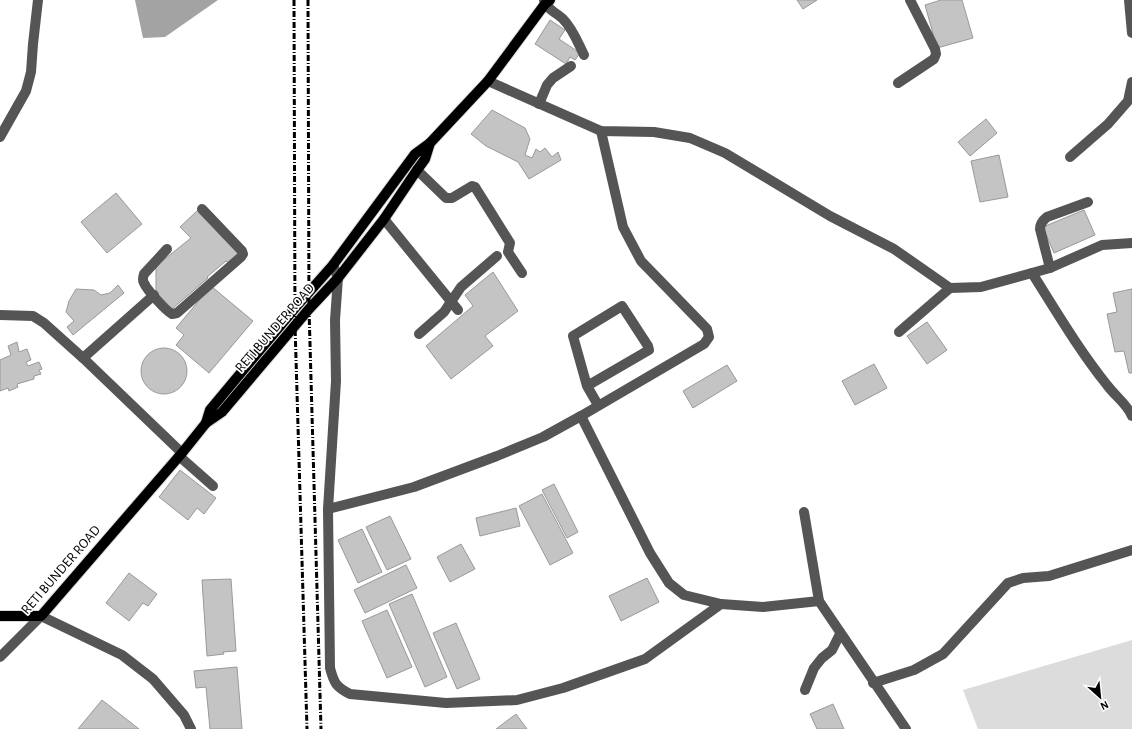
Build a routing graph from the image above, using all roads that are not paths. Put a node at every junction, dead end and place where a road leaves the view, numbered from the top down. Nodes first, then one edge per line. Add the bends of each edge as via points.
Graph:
1 (38, 0) edge
2 (910, 0) edge
3 (1129, 0) edge
4 (546, 1) edge
5 (1132, 32) edge
6 (584, 55) dead end
7 (571, 66) dead end
8 (488, 81) junction
9 (1132, 82) edge
10 (898, 83) dead end
11 (538, 104) junction
12 (600, 131) junction
13 (0, 137) edge
14 (430, 143) junction
15 (1070, 157) dead end
16 (417, 170) junction
17 (1088, 202) dead end
18 (202, 208) dead end
19 (384, 218) junction
20 (1132, 243) edge
21 (168, 249) dead end
22 (497, 256) dead end
23 (333, 265) junction
24 (1050, 268) junction
25 (522, 273) dead end
26 (1032, 273) junction
27 (338, 278) junction
28 (950, 288) junction
29 (154, 296) junction
30 (451, 301) junction
31 (458, 310) dead end
32 (0, 315) edge
33 (899, 332) dead end
34 (418, 334) dead end
35 (83, 358) junction
36 (587, 386) junction
37 (598, 406) junction
38 (581, 416) junction
39 (1132, 416) edge
40 (206, 422) junction
41 (180, 455) junction
42 (213, 486) dead end
43 (328, 509) junction
44 (804, 512) dead end
45 (1132, 550) edge
46 (819, 601) junction
47 (721, 604) junction
48 (0, 616) edge
49 (41, 616) junction
50 (840, 634) junction
51 (0, 657) edge
52 (873, 683) junction
53 (805, 690) dead end
54 (191, 729) edge
55 (906, 729) edge

1 - 13 street via 31,72 26,91
2 - 10 street via 936,54 934,60
3 - 5 street
4 - 6 street via 568,25
4 - 8 main road, RETI BUNDER ROAD
7 - 11 street via 553,78
8 - 11 street
8 - 14 main road, RETI BUNDER ROAD
9 - 15 street via 1128,101 1108,124
11 - 12 street
12 - 28 street via 654,132 690,138 725,153 830,216 894,249
12 - 37 street via 623,227 641,261 707,329 709,337 704,344
14 - 16 main road, RETI BUNDER ROAD via 425,159
14 - 23 main road via 415,154
16 - 19 main road, RETI BUNDER ROAD
16 - 25 street via 446,198 452,198 472,186 475,187 510,243 508,252
17 - 24 street via 1042,220 1040,229
18 - 29 street via 243,254 177,313 168,312
19 - 27 main road, RETI BUNDER ROAD
19 - 30 street
20 - 24 street via 1102,245
21 - 29 street via 144,274 144,284
22 - 30 street via 462,287
23 - 27 street
23 - 40 main road via 210,410
24 - 26 street
26 - 28 street via 981,287
26 - 39 street via 1077,344 1107,386 1130,410
27 - 40 main road, RETI BUNDER ROAD via 222,412
27 - 43 street via 335,320 336,381
28 - 33 street
29 - 35 street
30 - 31 street
30 - 34 street via 444,312
32 - 35 street via 33,316 54,331
35 - 41 street
36 - 36 street via 573,336 622,306 649,350
36 - 37 street
37 - 38 street
38 - 43 street via 543,437 497,456 420,484
38 - 47 street via 650,553 669,583 684,595
40 - 41 main road, RETI BUNDER ROAD
41 - 42 street
41 - 49 main road, RETI BUNDER ROAD
43 - 47 street via 330,668 334,682 350,694 446,703 517,700 563,688 645,659
44 - 46 street
45 - 52 street via 1049,576 1023,578 1008,583 943,654 914,670
46 - 47 street via 763,607
46 - 50 street
48 - 49 main road
49 - 51 street, RETI BUNDER ROAD
49 - 54 street via 122,655 153,679 184,716
50 - 52 street
50 - 53 street via 832,650 814,668
52 - 55 street

